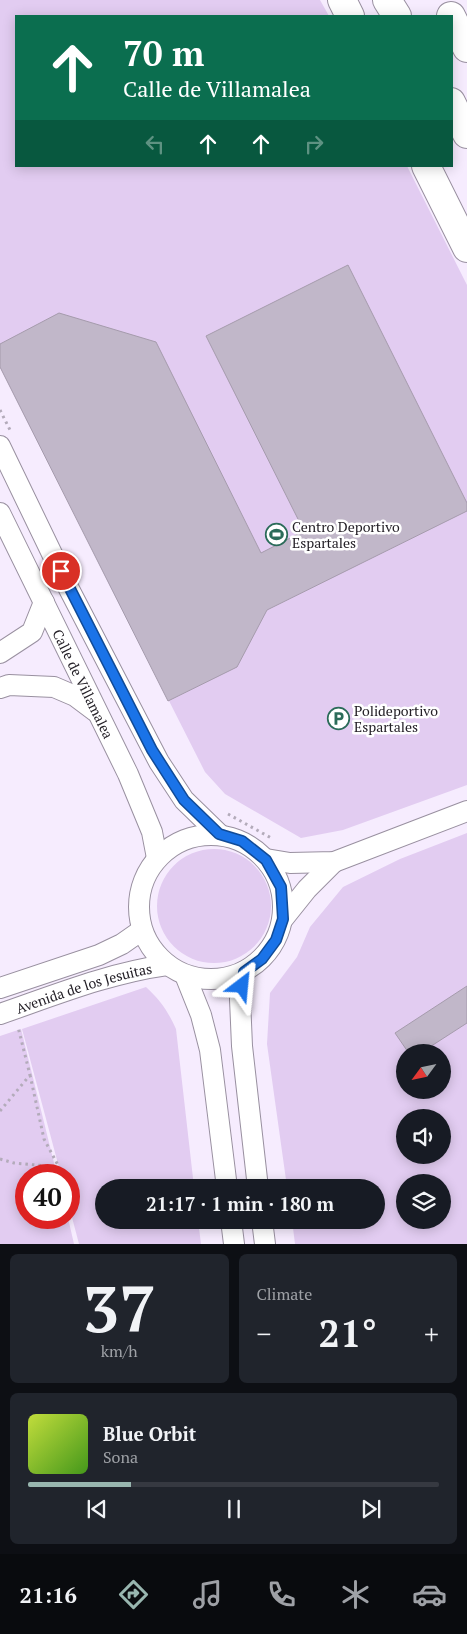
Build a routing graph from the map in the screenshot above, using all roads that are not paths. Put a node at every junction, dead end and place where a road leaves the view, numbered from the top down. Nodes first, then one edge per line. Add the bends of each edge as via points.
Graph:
1 (342, 0) edge
2 (387, 0) edge
3 (400, 0) edge
4 (443, 0) edge
5 (350, 15) edge
6 (396, 15) edge
7 (408, 15) edge
8 (450, 15) edge
9 (453, 20) edge
10 (467, 48) edge
11 (453, 105) edge
12 (467, 134) edge
13 (426, 167) edge
14 (467, 248) edge
15 (7, 441) edge
16 (0, 513) edge
17 (44, 602) junction
18 (0, 653) edge
19 (0, 688) edge
20 (98, 714) junction
21 (467, 811) edge
22 (219, 834) junction
23 (157, 858) junction
24 (266, 860) junction
25 (334, 862) junction
26 (283, 919) junction
27 (142, 930) junction
28 (167, 965) junction
29 (244, 972) junction
30 (185, 975) junction
31 (0, 988) edge
32 (0, 1014) edge
33 (226, 1179) edge
34 (257, 1179) edge
35 (232, 1229) edge
36 (263, 1229) edge
37 (234, 1244) edge
38 (265, 1244) edge

1 - 5 highway
2 - 6 highway
3 - 7 highway
4 - 8 highway
9 - 10 highway
11 - 12 highway
13 - 14 highway
15 - 22 street via 69,589 159,762 184,800
16 - 17 street, Calle de Villamalea
17 - 18 street via 32,632
17 - 20 street, Calle de Villamalea
19 - 20 street via 9,685 54,687 75,696
20 - 23 street, Calle de Villamalea via 152,832
21 - 25 street
22 - 23 street via 196,835 178,842
22 - 24 street via 242,841
23 - 27 street via 145,875 139,894 138,916
24 - 25 street
24 - 26 street via 281,887
25 - 26 street via 307,888
26 - 29 street via 276,940 262,959
27 - 28 street via 152,949
27 - 31 street, Avenida de los Jesuitas via 99,955
28 - 30 street
28 - 32 street, Avenida de los Jesuitas via 106,978
29 - 30 street via 222,979
29 - 34 street via 240,999 242,1046
30 - 33 street via 201,1015 210,1050
35 - 37 street
36 - 38 street

